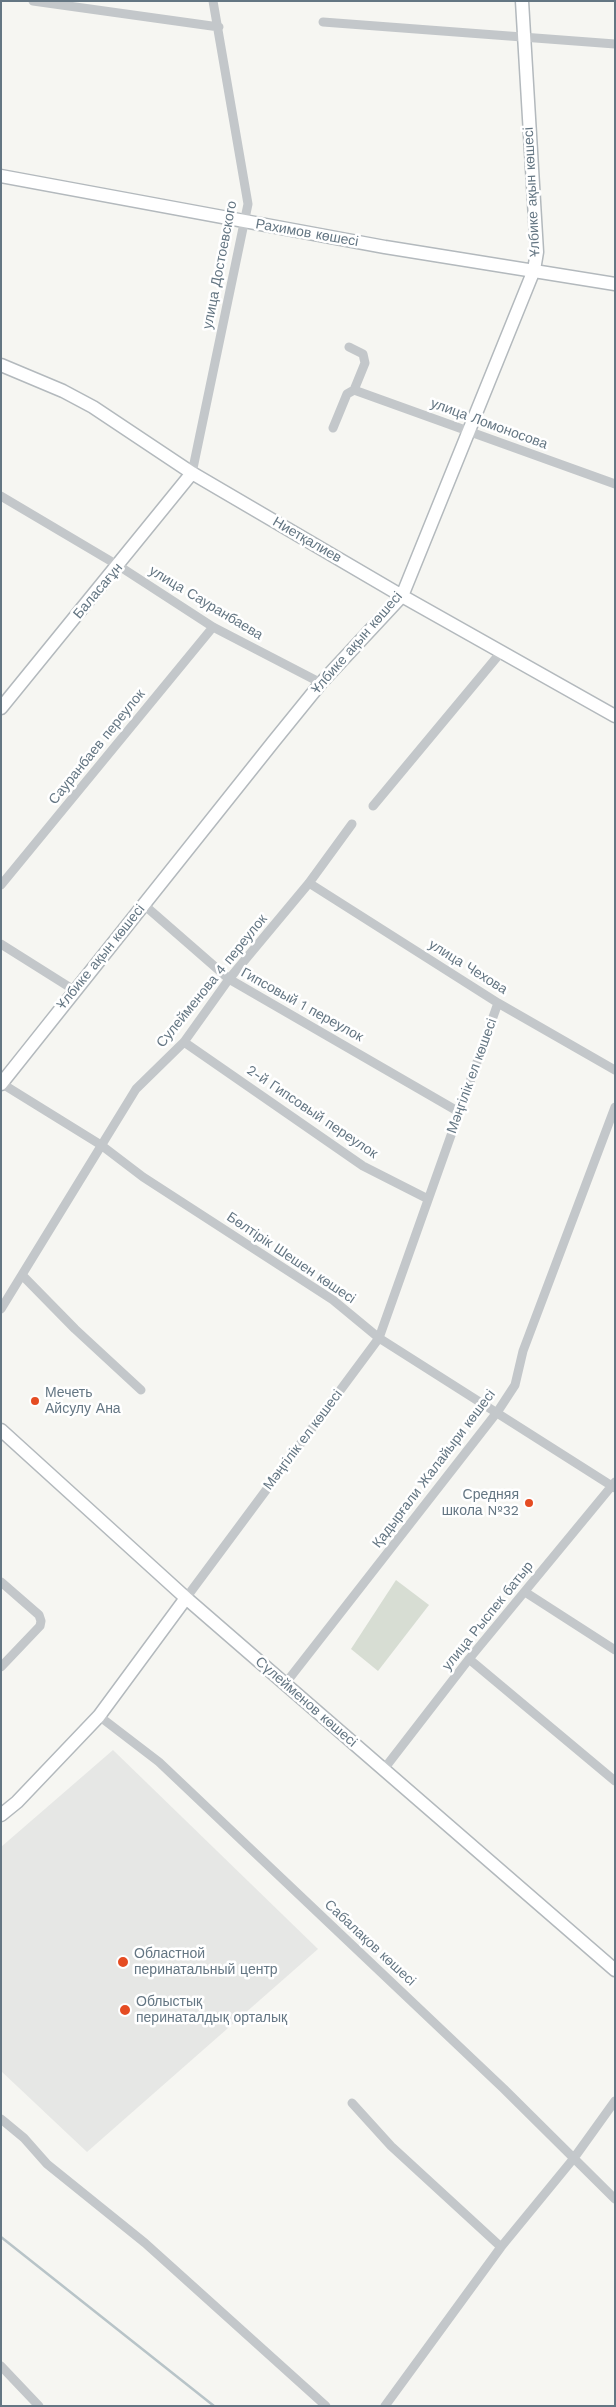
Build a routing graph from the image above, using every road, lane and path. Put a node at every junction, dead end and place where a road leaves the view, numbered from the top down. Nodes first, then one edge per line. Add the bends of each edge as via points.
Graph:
1 (33, 1) edge
2 (214, 1) edge
3 (522, 1) edge
4 (323, 22) dead end
5 (219, 27) junction
6 (523, 37) junction
7 (615, 44) edge
8 (1, 176) edge
9 (243, 222) junction
10 (534, 270) junction
11 (615, 284) edge
12 (349, 347) dead end
13 (1, 364) edge
14 (354, 390) junction
15 (333, 428) dead end
16 (468, 431) junction
17 (192, 473) junction
18 (615, 484) edge
19 (1, 496) edge
20 (119, 566) junction
21 (402, 596) junction
22 (213, 626) junction
23 (502, 651) junction
24 (321, 683) junction
25 (1, 708) edge
26 (615, 716) edge
27 (373, 806) dead end
28 (352, 824) dead end
29 (309, 883) junction
30 (1, 885) edge
31 (143, 904) junction
32 (1, 944) edge
33 (229, 979) junction
34 (74, 990) junction
35 (498, 1003) junction
36 (184, 1042) junction
37 (615, 1070) edge
38 (1, 1083) edge
39 (615, 1107) edge
40 (459, 1112) junction
41 (101, 1145) junction
42 (428, 1199) junction
43 (23, 1276) junction
44 (1, 1309) edge
45 (379, 1338) junction
46 (140, 1390) dead end
47 (498, 1411) junction
48 (1, 1430) edge
49 (614, 1485) edge
50 (1, 1582) edge
51 (524, 1592) junction
52 (186, 1598) junction
53 (615, 1650) edge
54 (469, 1659) junction
55 (1, 1667) edge
56 (285, 1684) junction
57 (99, 1716) junction
58 (384, 1769) junction
59 (615, 1781) edge
60 (2, 1811) edge
61 (615, 1970) edge
62 (615, 2101) edge
63 (352, 2103) dead end
64 (1, 2119) edge
65 (574, 2158) junction
66 (615, 2198) edge
67 (501, 2247) junction
68 (1, 2366) edge
69 (39, 2406) edge
70 (326, 2406) edge
71 (385, 2406) edge

1 - 5 street
2 - 5 street, улица Достоевского
3 - 6 main road, Ұлбике ақын көшесі
4 - 6 street
5 - 9 street, улица Достоевского via 248,204
6 - 7 street
6 - 10 main road, Ұлбике ақын көшесі via 537,252
8 - 9 main road, Рахимов көшесі
9 - 10 main road, Рахимов көшесі
9 - 17 street, улица Достоевского
10 - 11 main road, Рахимов көшесі
10 - 16 main road, Ұлбике ақын көшесі
12 - 14 street via 363,354 365,363
13 - 17 main road, Ниетқалиев via 94,407
14 - 15 street via 347,394
14 - 16 street, улица Ломоносова
16 - 18 street, улица Ломоносова
16 - 21 main road, Ұлбике ақын көшесі
17 - 20 main road, Баласағұн
17 - 21 main road, Ниетқалиев
19 - 20 street, улица Сауранбаева
20 - 22 street, улица Сауранбаева
20 - 25 main road, Баласағұн
21 - 23 main road, Ниетқалиев
21 - 24 main road, Ұлбике ақын көшесі
22 - 24 street, улица Сауранбаева
22 - 30 street, Сауранбаев переулок
23 - 26 main road, Ниетқалиев
23 - 27 street
24 - 31 main road, Ұлбике ақын көшесі
28 - 29 street, Сулейменова 4 переулок
29 - 33 street, Сулейменова 4 переулок
29 - 35 street, улица Чехова
31 - 33 street, Гипсовый 1 переулок
31 - 34 main road, Ұлбике ақын көшесі
32 - 34 street
33 - 36 street, Сулейменова 4 переулок
33 - 40 street, Гипсовый 1 переулок
34 - 38 main road, Ұлбике ақын көшесі
35 - 37 street, улица Чехова
35 - 40 street, Мәңгілік ел көшесі
36 - 41 street, Сулейменова 4 переулок via 136,1090
36 - 42 street, 2-й Гипсовый переулок via 363,1166
38 - 41 street, Бөлтірік Шешен көшесі
39 - 47 street, Қадырғали Жалайыри көшесі via 523,1351 515,1385
40 - 42 street, Мәңгілік ел көшесі
41 - 43 street, Сулейменова 4 переулок
41 - 45 street, Бөлтірік Шешен көшесі via 143,1177 333,1300
42 - 45 street, Мәңгілік ел көшесі
43 - 44 street, Сулейменова 4 переулок
43 - 46 street
45 - 47 street, Бөлтірік Шешен көшесі
45 - 52 street, Мәңгілік ел көшесі
47 - 49 street, Бөлтірік Шешен көшесі
47 - 56 street, Қадырғали Жалайыри көшесі
48 - 52 main road, Сүлейменов көшесі
49 - 51 street, улица Рыспек батыр
50 - 55 street via 41,1620 40,1626
51 - 53 street
51 - 54 street, улица Рыспек батыр
52 - 56 main road, Сүлейменов көшесі
52 - 57 main road, Мәңгілік ел көшесі
54 - 58 street, улица Рыспек батыр
54 - 59 street
56 - 58 main road, Сүлейменов көшесі
57 - 60 main road, Мәңгілік ел көшесі
57 - 65 street, Сабалақов көшесі via 159,1762
58 - 61 main road, Сүлейменов көшесі
62 - 65 street
63 - 67 street via 391,2146
64 - 70 street via 24,2138 47,2164 145,2243
65 - 66 street, Сабалақов көшесі
65 - 67 street
67 - 71 street
68 - 69 street

